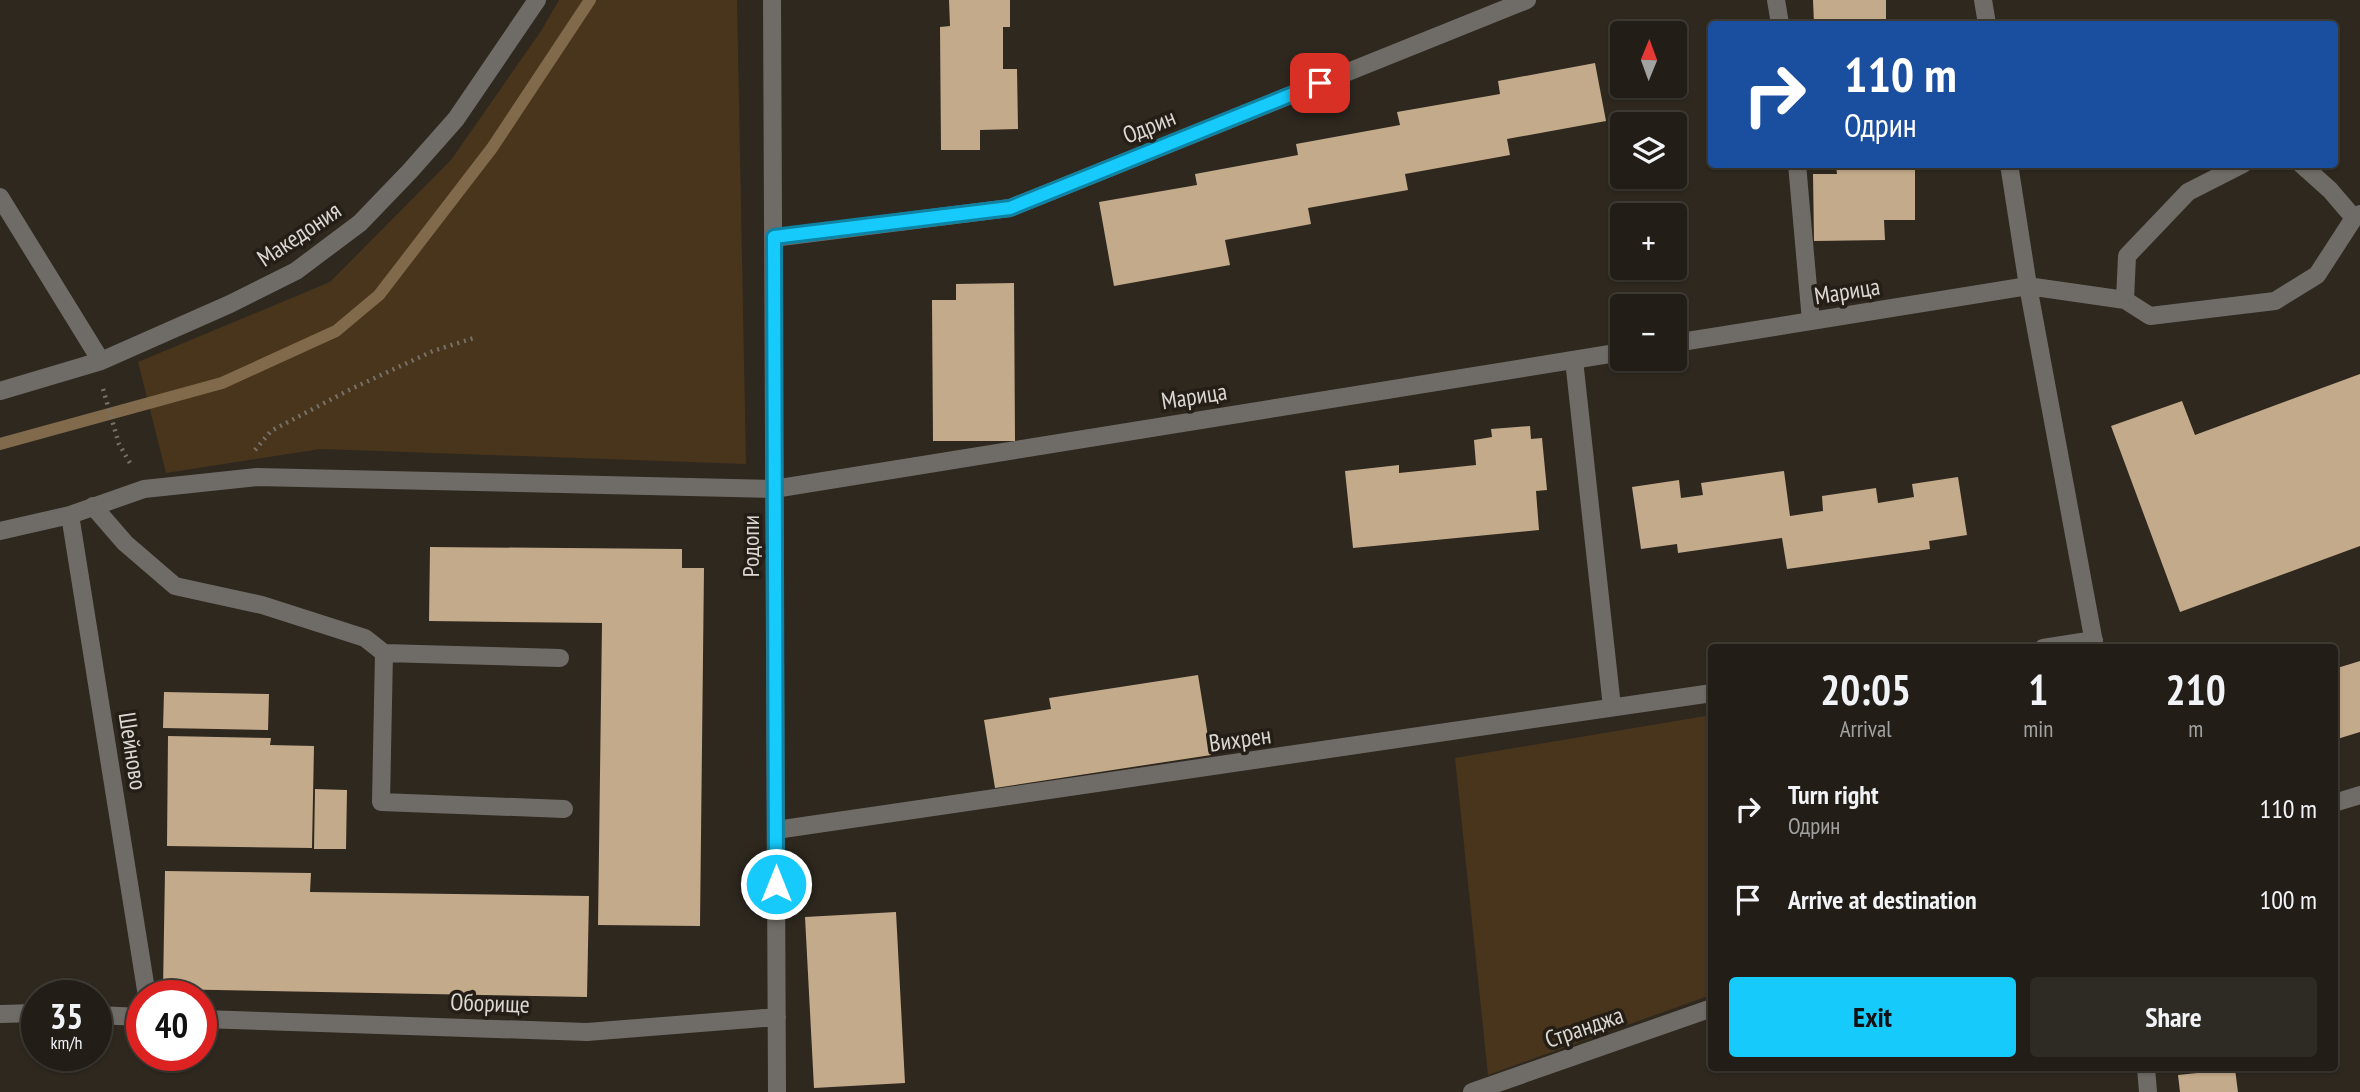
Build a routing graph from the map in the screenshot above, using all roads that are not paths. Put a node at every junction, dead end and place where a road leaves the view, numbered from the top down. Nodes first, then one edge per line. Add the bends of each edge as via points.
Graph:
1 (537, 0) edge
2 (772, 0) edge
3 (1527, 0) edge
4 (1776, 0) edge
5 (1983, 0) edge
6 (1780, 21) edge
7 (1986, 21) edge
8 (1797, 168) edge
9 (2010, 168) edge
10 (2235, 168) edge
11 (2305, 168) edge
12 (0, 197) edge
13 (2357, 216) edge
14 (774, 237) junction
15 (2028, 286) junction
16 (2125, 300) junction
17 (1811, 321) junction
18 (1687, 341) edge
19 (1610, 354) edge
20 (1574, 360) junction
21 (101, 361) junction
22 (0, 391) edge
23 (774, 489) junction
24 (93, 506) junction
25 (70, 515) junction
26 (0, 531) edge
27 (2095, 644) edge
28 (384, 653) junction
29 (560, 658) dead end
30 (1708, 694) edge
31 (1612, 707) junction
32 (2360, 794) edge
33 (2338, 802) edge
34 (564, 809) dead end
35 (776, 830) junction
36 (144, 980) edge
37 (1708, 1009) edge
38 (21, 1013) edge
39 (0, 1014) edge
40 (777, 1017) junction
41 (217, 1019) edge
42 (2146, 1071) edge
43 (777, 1092) edge
44 (1472, 1092) edge
45 (2148, 1092) edge

1 - 21 street, Македония via 456,119 360,223 296,271
2 - 14 street, Родопи
3 - 14 street, Одрин via 1010,208
4 - 6 street
5 - 7 street
8 - 17 street
9 - 15 street
10 - 16 street via 2189,192 2127,256
11 - 13 street
12 - 21 street
13 - 16 street, Марица via 2317,275 2275,301 2150,316
14 - 23 street, Родопи
15 - 16 street, Марица
15 - 17 street, Марица
15 - 27 street
17 - 18 street, Марица
19 - 20 street, Марица
20 - 23 street, Марица
20 - 31 street
21 - 22 street, Македония
23 - 24 street, Марица via 271,477 144,489
23 - 35 street, Родопи
24 - 25 street, Марица
24 - 28 street via 125,543 175,586 262,605 365,638
25 - 26 street, Марица
25 - 36 street, Шейново
28 - 29 street
28 - 34 street via 381,802
30 - 31 street, Вихрен
31 - 35 street, Вихрен
32 - 33 street
35 - 40 street, Родопи
37 - 44 street, Странджа
38 - 39 street
40 - 41 street, Оборище via 587,1032
40 - 43 street, Родопи
42 - 45 street

